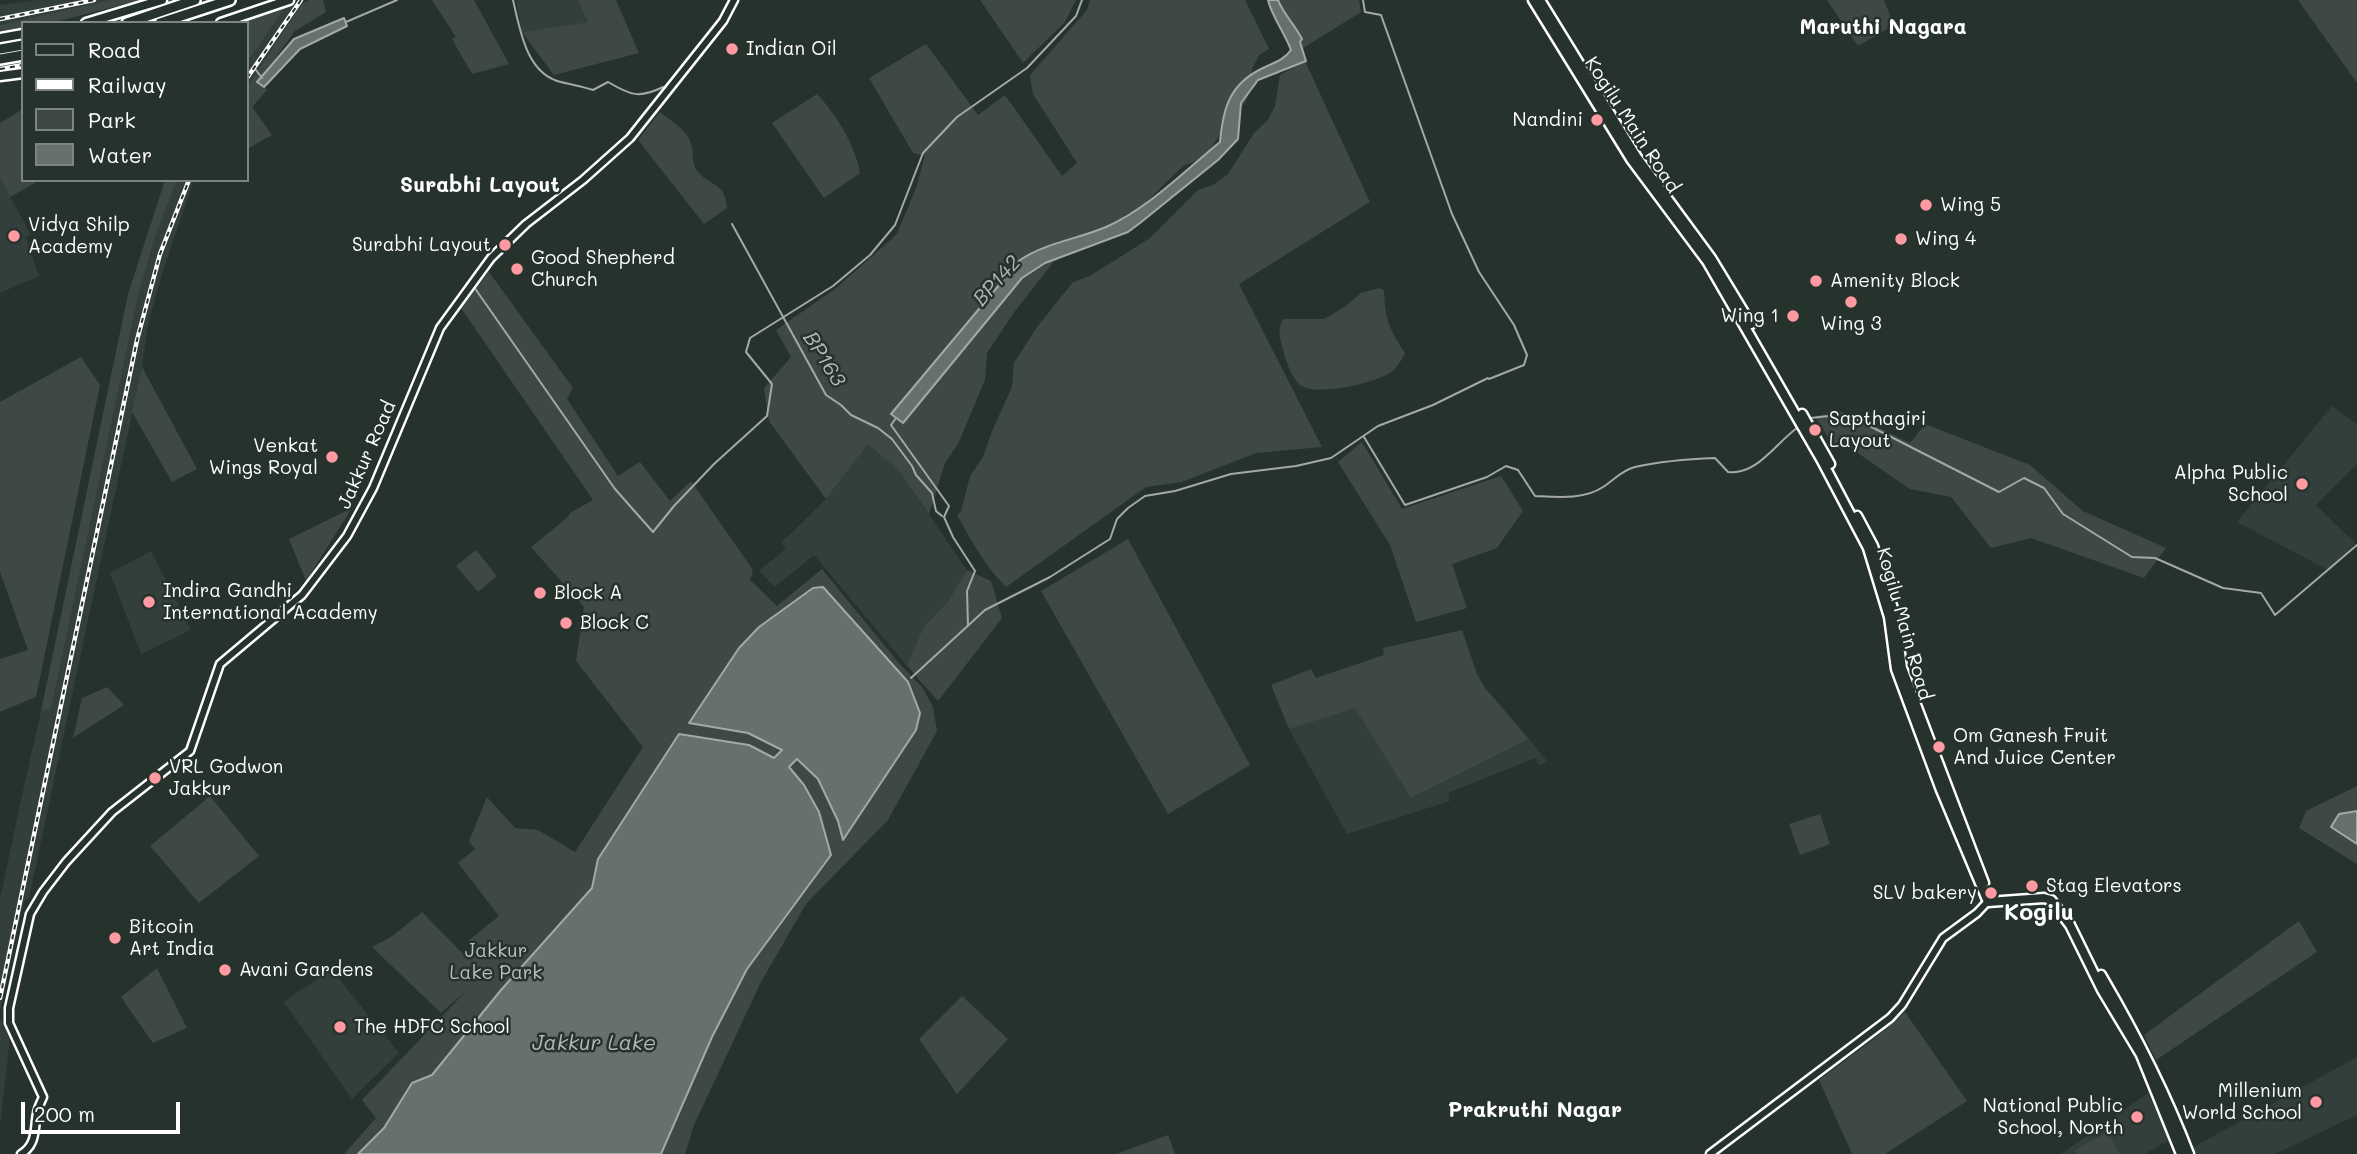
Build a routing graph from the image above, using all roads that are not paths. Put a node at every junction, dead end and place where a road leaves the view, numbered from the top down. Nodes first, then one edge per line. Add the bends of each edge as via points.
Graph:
1 (162, 0) edge
2 (195, 0) edge
3 (230, 0) edge
4 (289, 0) edge
5 (734, 0) edge
6 (1534, 0) edge
7 (1540, 0) edge
8 (178, 19) edge
9 (93, 21) edge
10 (133, 21) edge
11 (227, 21) edge
12 (21, 34) edge
13 (0, 38) edge
14 (21, 46) edge
15 (0, 49) edge
16 (21, 55) edge
17 (0, 59) edge
18 (21, 72) edge
19 (0, 76) edge
20 (1733, 300) junction
21 (1989, 900) junction
22 (21, 1154) edge
23 (1710, 1154) edge
24 (2181, 1154) edge
25 (2189, 1154) edge

1 - 9 main road
2 - 10 highway
3 - 8 highway
4 - 11 main road
5 - 22 street, Jakkur Road via 723,21 630,138 491,258 440,328 373,488 347,536 302,595 220,664 190,751 112,813 43,892 30,914 9,1008 9,1023 43,1097 36,1135
6 - 20 main road, Kogilu Main Road via 1631,159
7 - 20 main road, Kogilu Main Road via 1636,156 1712,258
12 - 13 main road
14 - 15 highway
16 - 17 highway
18 - 19 main road
20 - 21 main road, Kogilu Main Road via 1868,548 1889,617 1896,669
21 - 23 street via 1942,938 1890,1018
21 - 24 main road via 2044,898 2059,908 2141,1055
21 - 25 main road via 2050,897 2064,911 2132,1027

